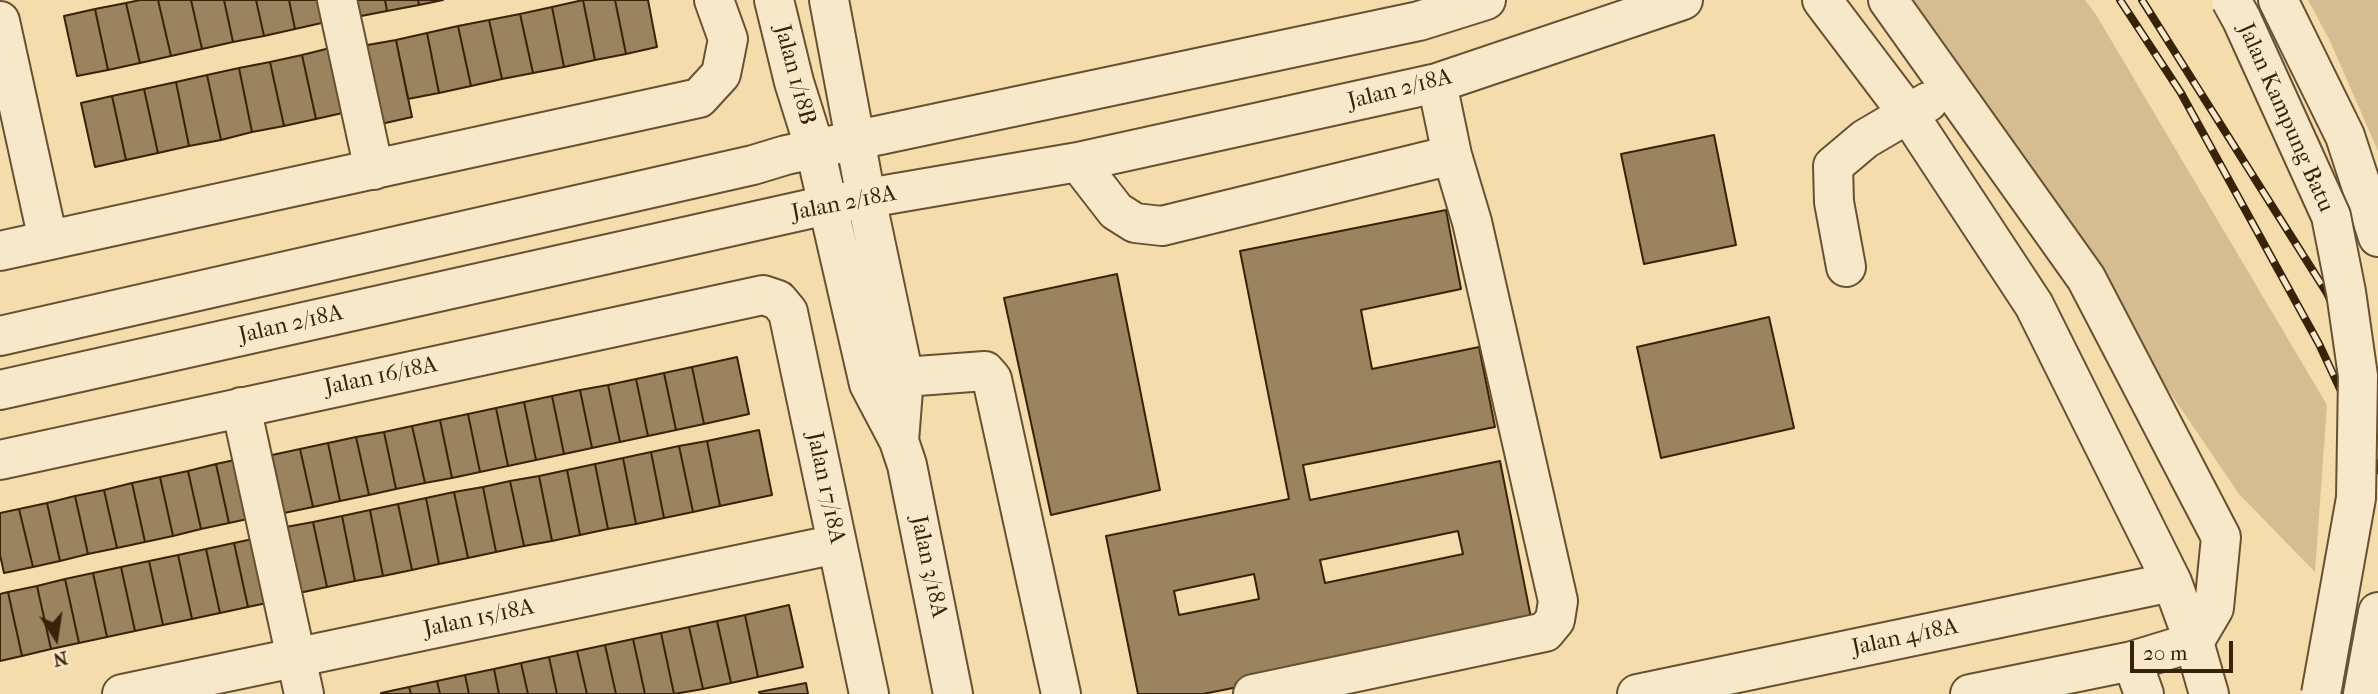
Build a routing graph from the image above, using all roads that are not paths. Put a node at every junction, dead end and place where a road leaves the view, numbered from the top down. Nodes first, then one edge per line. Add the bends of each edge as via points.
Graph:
1 (337, 0) edge
2 (714, 0) edge
3 (774, 0) edge
4 (829, 0) edge
5 (1486, 0) edge
6 (1683, 0) edge
7 (1822, 0) edge
8 (1888, 0) edge
9 (2231, 0) edge
10 (2278, 0) edge
11 (0, 22) edge
12 (1437, 83) junction
13 (1951, 88) junction
14 (1909, 115) junction
15 (855, 140) junction
16 (815, 149) junction
17 (1452, 155) junction
18 (1078, 162) junction
19 (374, 170) junction
20 (866, 198) junction
21 (827, 205) junction
22 (2378, 237) edge
23 (48, 240) junction
24 (0, 251) edge
25 (1846, 267) dead end
26 (763, 295) joint
27 (0, 336) edge
28 (904, 377) junction
29 (0, 390) edge
30 (241, 407) junction
31 (899, 441) junction
32 (0, 460) edge
33 (837, 544) junction
34 (2172, 582) junction
35 (2378, 612) edge
36 (2194, 642) junction
37 (300, 676) edge
38 (2138, 678) edge
39 (122, 694) edge
40 (869, 694) edge
41 (953, 694) edge
42 (1061, 694) edge
43 (1253, 694) edge
44 (1637, 694) edge
45 (1970, 694) edge
46 (2209, 694) edge
47 (2321, 694) edge
48 (2363, 694) edge

1 - 19 street
2 - 19 street via 728,39 721,74 699,98
3 - 16 street, Jalan 1/18B
4 - 15 street, Jalan 1/18B
5 - 15 street via 1419,21
6 - 12 street, Jalan 2/18A
7 - 14 street
8 - 13 street
9 - 47 street, Jalan Kampung Batu, bridge via 2331,216 2358,376 2356,498
10 - 22 street, Jalan Kampung Batu via 2345,136
11 - 23 street
12 - 17 street
12 - 18 street, Jalan 2/18A
13 - 14 street
13 - 36 street via 2086,278 2221,537 2214,608
14 - 25 street via 1865,139 1833,166 1834,202
14 - 34 street via 2034,305
15 - 16 street
15 - 20 street, Jalan 1/18B
16 - 21 street, Jalan 1/18B
16 - 27 street
17 - 18 street via 1161,226 1135,223 1116,211
17 - 43 street via 1472,222 1558,601 1555,620 1545,632
18 - 20 street, Jalan 2/18A
19 - 23 street
20 - 21 street, Jalan 2/18A
20 - 28 street, Jalan 3/18A
21 - 29 street, Jalan 2/18A
21 - 31 street, Jalan 3/18A via 869,384
23 - 24 street
26 - 30 street, Jalan 16/18A
26 - 33 street, Jalan 17/18A via 778,300 788,312
28 - 31 street, Jalan 3/18A
28 - 42 street via 985,371 992,379
30 - 32 street, Jalan 16/18A
30 - 37 street
31 - 41 street, Jalan 3/18A
33 - 37 street, Jalan 15/18A
33 - 40 street, Jalan 17/18A
34 - 36 street
34 - 44 street, Jalan 4/18A
35 - 48 street
36 - 38 street
36 - 46 street
37 - 39 street, Jalan 15/18A
38 - 45 street

